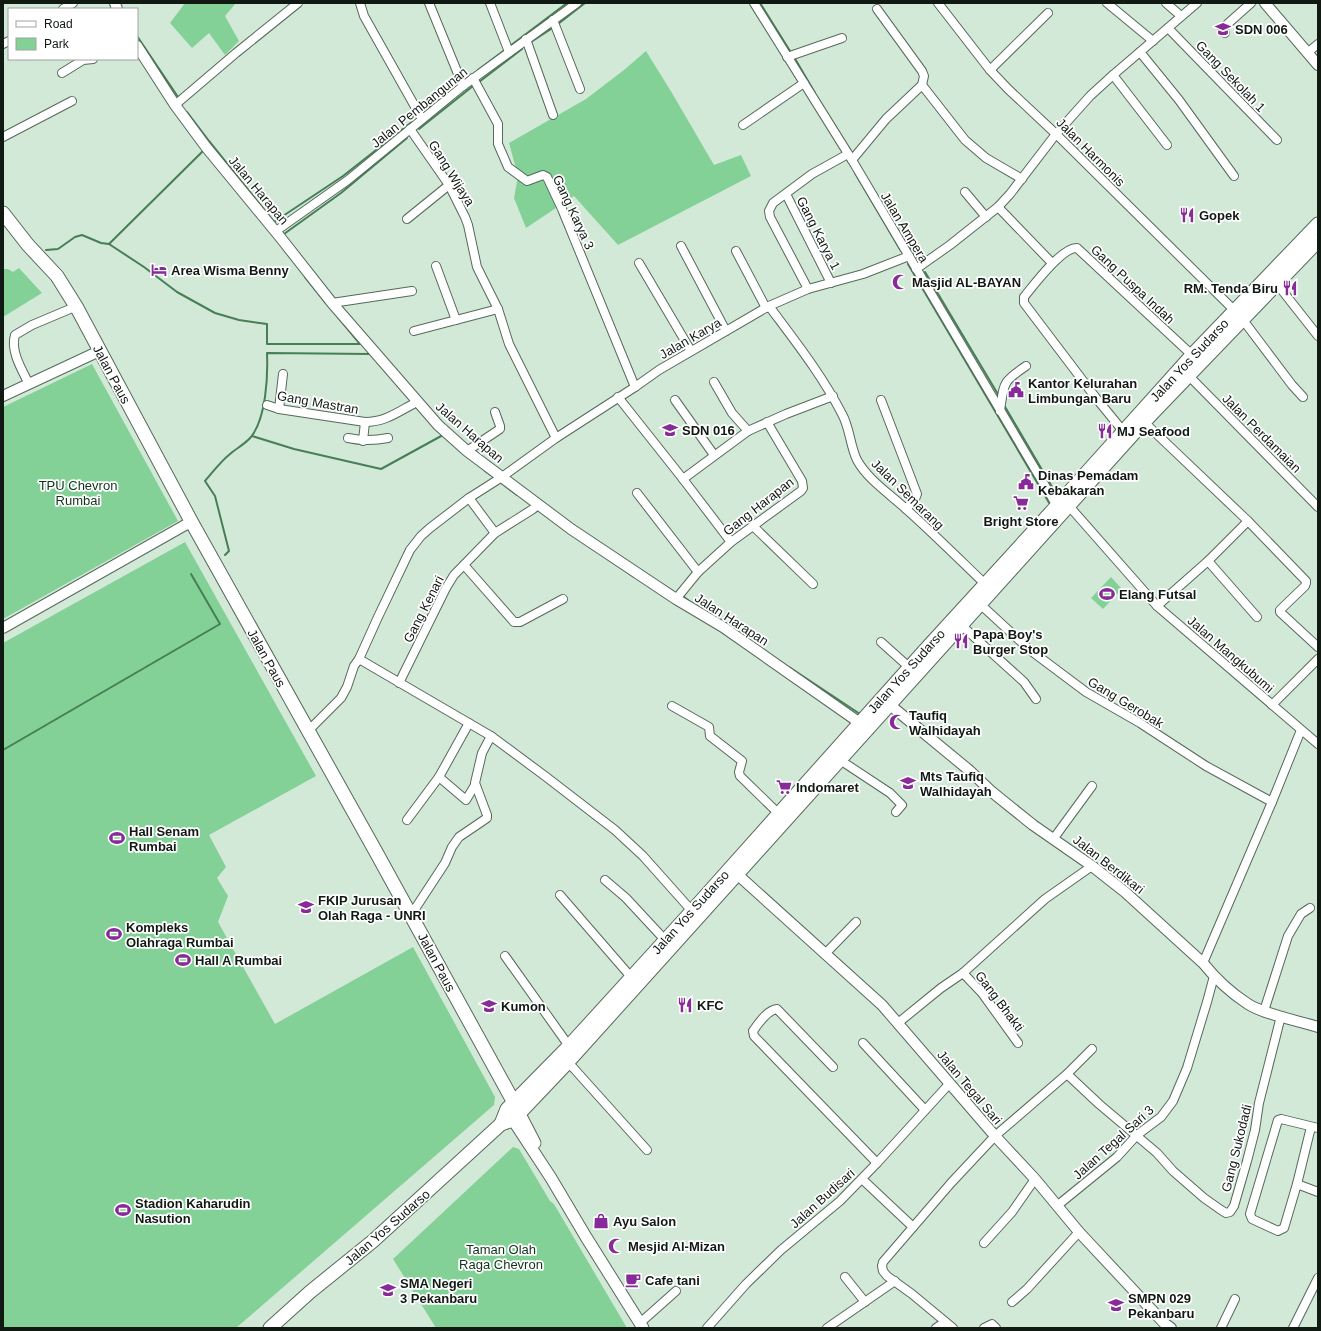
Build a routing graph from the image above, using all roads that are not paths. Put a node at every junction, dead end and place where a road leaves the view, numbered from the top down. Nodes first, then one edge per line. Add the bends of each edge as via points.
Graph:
1 (298, 3) edge
2 (360, 3) edge
3 (429, 3) edge
4 (490, 3) edge
5 (577, 3) edge
6 (754, 3) edge
7 (938, 3) edge
8 (1107, 3) edge
9 (1166, 3) edge
10 (1197, 3) edge
11 (1251, 3) edge
12 (1265, 3) edge
13 (877, 9) dead end
14 (1048, 13) dead end
15 (1181, 16) junction
16 (553, 20) junction
17 (1168, 28) junction
18 (1225, 33) dead end
19 (842, 38) dead end
20 (526, 40) junction
21 (1153, 41) junction
22 (1318, 44) edge
23 (138, 47) edge
24 (508, 49) junction
25 (1140, 52) junction
26 (1308, 53) junction
27 (787, 57) junction
28 (83, 60) edge
29 (1318, 65) edge
30 (990, 70) junction
31 (62, 73) dead end
32 (1113, 75) junction
33 (473, 78) junction
34 (804, 83) junction
35 (922, 85) junction
36 (462, 86) junction
37 (580, 89) dead end
38 (72, 101) dead end
39 (176, 104) junction
40 (553, 115) dead end
41 (420, 116) junction
42 (743, 125) dead end
43 (412, 131) junction
44 (1056, 134) junction
45 (3, 137) edge
46 (1277, 140) dead end
47 (1167, 145) dead end
48 (850, 157) junction
49 (1234, 176) dead end
50 (1022, 179) junction
51 (449, 186) junction
52 (965, 192) dead end
53 (786, 194) junction
54 (998, 206) junction
55 (3, 213) edge
56 (986, 217) junction
57 (407, 219) dead end
58 (1318, 224) edge
59 (3, 225) edge
60 (276, 232) junction
61 (1318, 241) edge
62 (681, 246) dead end
63 (736, 251) dead end
64 (909, 256) junction
65 (638, 263) dead end
66 (1052, 263) junction
67 (436, 266) dead end
68 (916, 269) junction
69 (831, 283) junction
70 (1277, 284) junction
71 (808, 289) junction
72 (412, 291) dead end
73 (332, 303) junction
74 (767, 307) junction
75 (70, 309) junction
76 (498, 309) junction
77 (1239, 316) junction
78 (456, 320) junction
79 (414, 331) dead end
80 (726, 331) junction
81 (1318, 336) edge
82 (691, 351) junction
83 (1200, 353) junction
84 (93, 354) junction
85 (1026, 366) dead end
86 (283, 374) dead end
87 (1189, 376) junction
88 (714, 382) dead end
89 (29, 384) junction
90 (636, 387) junction
91 (3, 396) edge
92 (833, 396) junction
93 (618, 397) junction
94 (1303, 397) dead end
95 (675, 400) dead end
96 (882, 400) dead end
97 (417, 402) junction
98 (267, 405) dead end
99 (279, 409) junction
100 (1000, 411) junction
101 (495, 412) dead end
102 (365, 422) junction
103 (767, 422) junction
104 (1144, 422) junction
105 (748, 431) junction
106 (1123, 431) junction
107 (348, 438) dead end
108 (388, 438) dead end
109 (556, 438) junction
110 (363, 441) junction
111 (468, 451) junction
112 (714, 455) junction
113 (501, 478) junction
114 (683, 478) junction
115 (637, 493) dead end
116 (469, 498) junction
117 (1063, 506) junction
118 (535, 507) junction
119 (1318, 507) edge
120 (906, 509) junction
121 (1248, 521) junction
122 (189, 523) junction
123 (753, 526) junction
124 (495, 533) junction
125 (731, 542) junction
126 (1208, 562) junction
127 (464, 565) junction
128 (698, 572) junction
129 (813, 584) dead end
130 (985, 584) junction
131 (677, 598) junction
132 (563, 599) dead end
133 (980, 604) junction
134 (1157, 606) junction
135 (1258, 617) dead end
136 (961, 625) junction
137 (3, 628) edge
138 (881, 642) dead end
139 (1318, 647) edge
140 (928, 654) junction
141 (359, 659) junction
142 (1318, 659) edge
143 (910, 668) junction
144 (399, 682) junction
145 (1036, 699) dead end
146 (890, 705) junction
147 (1272, 705) junction
148 (672, 706) dead end
149 (469, 723) junction
150 (860, 723) junction
151 (1301, 730) junction
152 (308, 732) junction
153 (491, 736) junction
154 (1318, 744) edge
155 (840, 760) junction
156 (439, 777) junction
157 (475, 785) junction
158 (1092, 786) dead end
159 (1272, 802) junction
160 (896, 812) dead end
161 (778, 814) junction
162 (407, 820) dead end
163 (1054, 838) junction
164 (1092, 866) junction
165 (738, 875) junction
166 (605, 880) dead end
167 (560, 895) dead end
168 (1310, 908) dead end
169 (692, 911) junction
170 (411, 915) junction
171 (856, 922) dead end
172 (665, 940) junction
173 (659, 954) junction
174 (825, 954) junction
175 (505, 956) dead end
176 (1203, 963) junction
177 (963, 972) junction
178 (631, 976) junction
179 (1214, 976) junction
180 (1264, 1011) junction
181 (1281, 1016) junction
182 (898, 1023) junction
183 (1318, 1027) edge
184 (863, 1043) dead end
185 (1018, 1043) dead end
186 (568, 1046) junction
187 (1092, 1049) dead end
188 (568, 1062) junction
189 (833, 1067) dead end
190 (1067, 1074) junction
191 (950, 1083) junction
192 (925, 1110) junction
193 (511, 1113) junction
194 (1315, 1128) edge
195 (1137, 1135) junction
196 (995, 1136) junction
197 (647, 1150) dead end
198 (877, 1163) junction
199 (1035, 1178) junction
200 (862, 1179) junction
201 (1297, 1184) junction
202 (1318, 1192) edge
203 (1058, 1205) junction
204 (913, 1227) junction
205 (1079, 1232) junction
206 (984, 1243) dead end
207 (845, 1277) dead end
208 (1318, 1278) edge
209 (895, 1281) junction
210 (676, 1291) dead end
211 (1235, 1299) dead end
212 (865, 1302) junction
213 (1012, 1302) dead end
214 (945, 1322) junction
215 (642, 1325) edge
216 (1165, 1326) edge
217 (270, 1328) edge
218 (706, 1328) edge
219 (827, 1328) edge
220 (936, 1328) edge
221 (953, 1328) edge
222 (984, 1328) edge
223 (996, 1328) edge
224 (1221, 1328) edge
225 (1293, 1328) edge

1 - 39 street
2 - 41 street via 364,16
3 - 36 street
4 - 24 street
5 - 16 street, Jalan Pembangunan
6 - 27 street, Jalan Ampera
7 - 30 street, Jalan Harmonis
8 - 21 street
9 - 15 street
10 - 15 street
11 - 18 street via 1222,29
12 - 26 street
13 - 35 street via 922,71
14 - 30 street
15 - 17 street
16 - 20 street, Jalan Pembangunan
16 - 37 street
17 - 21 street
17 - 46 street, Gang Sekolah 1
19 - 27 street
20 - 24 street, Jalan Pembangunan
20 - 40 street
21 - 25 street
22 - 26 street
23 - 39 street, Jalan Harapan
24 - 33 street, Jalan Pembangunan
25 - 32 street
25 - 49 street
26 - 29 street
27 - 34 street, Jalan Ampera
28 - 31 street
30 - 44 street, Jalan Harmonis
32 - 44 street
32 - 47 street
33 - 36 street, Jalan Pembangunan
33 - 90 street, Gang Karya 3 via 498,124 498,144 509,169 527,180 544,175 547,177
34 - 42 street
34 - 48 street, Jalan Ampera
35 - 48 street via 886,118
35 - 50 street via 965,140 986,158
36 - 41 street, Jalan Pembangunan
38 - 45 street
39 - 60 street, Jalan Harapan via 206,147
41 - 43 street, Jalan Pembangunan
43 - 51 street, Gang Wijaya
43 - 60 street, Jalan Pembangunan
44 - 50 street
44 - 77 street, Jalan Harmonis
48 - 53 street via 812,174
48 - 64 street, Jalan Ampera
50 - 54 street
51 - 57 street
51 - 76 street, Gang Wijaya via 468,224 477,268
52 - 56 street
53 - 69 street, Gang Karya 1
53 - 71 street via 773,203 769,210 770,217
54 - 56 street
54 - 66 street
55 - 122 main road, Jalan Paus via 56,276 77,308
56 - 68 street
58 - 77 main road, Jalan Yos Sudarso
59 - 75 main road, Jalan Paus via 22,250 50,279
60 - 73 street, Jalan Harapan
61 - 70 main road, Jalan Yos Sudarso
62 - 80 street
63 - 74 street, Jalan Semarang
64 - 68 street, Jalan Ampera
64 - 69 street, Jalan Karya
65 - 82 street
66 - 83 street, Gang Puspa Indah via 1071,249 1077,248
66 - 106 street, Gang Puspa Indah via 1024,297 1024,303
67 - 78 street
68 - 100 street, Jalan Ampera
69 - 71 street, Jalan Karya
70 - 77 main road, Jalan Yos Sudarso
70 - 81 street
71 - 74 street, Jalan Karya
72 - 73 street
73 - 97 street, Jalan Harapan via 366,348
74 - 80 street, Jalan Karya
74 - 92 street, Jalan Semarang
75 - 84 main road, Jalan Paus
75 - 89 street via 14,337 14,347
76 - 78 street
76 - 109 street, Gang Wijaya via 509,344
77 - 83 main road, Jalan Yos Sudarso
77 - 94 street, Jalan Harmonis
78 - 79 street
80 - 82 street, Jalan Karya
82 - 90 street, Jalan Karya
83 - 87 main road, Jalan Yos Sudarso
83 - 106 main road, Jalan Yos Sudarso
84 - 89 street
84 - 122 main road, Jalan Paus
85 - 100 street via 1008,379 1003,390
86 - 99 street
87 - 104 main road, Jalan Yos Sudarso
87 - 119 street, Jalan Perdamaian
88 - 105 street via 732,412
89 - 91 street
90 - 93 street, Jalan Karya
92 - 103 street
92 - 120 street, Jalan Semarang via 846,421 857,460 882,488
93 - 109 street, Jalan Karya
93 - 114 street
95 - 112 street
96 - 120 street via 917,494
97 - 102 street, Gang Mastran via 388,418
97 - 111 street, Jalan Harapan via 438,425
98 - 99 street, Gang Mastran
99 - 102 street, Gang Mastran
100 - 117 street, Jalan Ampera
101 - 111 street via 500,429
102 - 110 street, Gang Mastran
103 - 105 street
103 - 123 street, Gang Harapan via 802,481 803,488
104 - 117 main road, Jalan Yos Sudarso
104 - 121 street
105 - 112 street
106 - 117 main road, Jalan Yos Sudarso
107 - 110 street
108 - 110 street
109 - 113 street, Jalan Karya
111 - 113 street, Jalan Harapan
112 - 114 street
113 - 116 street, Jalan Karya
113 - 118 street, Jalan Harapan
114 - 125 street
115 - 128 street
116 - 124 street
116 - 141 street, Jalan Karya via 421,536 410,550
117 - 130 main road, Jalan Yos Sudarso
117 - 133 main road, Jalan Yos Sudarso
117 - 134 street, Jalan Mangkubumi
118 - 124 street, Gang Kenari
118 - 131 street, Jalan Harapan
120 - 130 street, Jalan Semarang
121 - 126 street
121 - 139 street via 1306,581 1305,586 1280,612
122 - 137 street
122 - 152 main road, Jalan Paus
122 - 193 main road, Jalan Paus
123 - 125 street, Gang Harapan
123 - 129 street
124 - 127 street, Gang Kenari
125 - 128 street, Gang Harapan
126 - 134 street
126 - 135 street
127 - 132 street via 514,622 520,622
127 - 144 street, Gang Kenari via 446,588
128 - 131 street, Gang Harapan
130 - 140 main road, Jalan Yos Sudarso
131 - 150 street, Jalan Harapan
133 - 136 main road, Jalan Yos Sudarso
133 - 159 street, Gang Gerobak via 1030,650 1086,692 1206,766
134 - 147 street, Jalan Mangkubumi
136 - 140 main road, Jalan Yos Sudarso
136 - 145 street via 1024,682
138 - 143 street
140 - 143 main road, Jalan Yos Sudarso
140 - 146 main road, Jalan Yos Sudarso
141 - 144 street
141 - 152 street, Jalan Karya via 341,698
142 - 147 street
143 - 150 main road, Jalan Yos Sudarso
144 - 149 street
146 - 155 main road, Jalan Yos Sudarso
146 - 163 street, Jalan Berdikari via 992,792
147 - 151 street, Jalan Mangkubumi
148 - 161 street via 709,727 710,736 742,761 740,776
149 - 153 street
149 - 156 street
150 - 161 main road, Jalan Yos Sudarso
151 - 154 street, Jalan Mangkubumi
151 - 159 street
152 - 170 main road, Jalan Paus
153 - 157 street via 482,753
153 - 169 street via 616,830
155 - 160 street via 890,793 902,805
155 - 165 main road, Jalan Yos Sudarso
156 - 157 street via 466,800
156 - 162 street
157 - 170 street via 487,818 459,837
158 - 163 street
159 - 176 street
161 - 169 main road, Jalan Yos Sudarso
163 - 164 street, Jalan Berdikari
164 - 176 street, Jalan Berdikari via 1125,892
164 - 177 street via 1045,899
165 - 173 main road, Jalan Yos Sudarso
165 - 174 street, Jalan Tegal Sari
166 - 172 street via 626,898
167 - 178 street
168 - 180 street via 1300,914 1288,936
169 - 172 main road, Jalan Yos Sudarso
170 - 193 main road, Jalan Paus
171 - 174 street
172 - 173 main road, Jalan Yos Sudarso
173 - 178 main road, Jalan Yos Sudarso
173 - 188 main road, Jalan Yos Sudarso
174 - 182 street, Jalan Tegal Sari via 882,1005
175 - 186 street
176 - 179 street, Jalan Berdikari
177 - 182 street
177 - 185 street, Gang Bhakti via 982,993
178 - 186 main road, Jalan Yos Sudarso
179 - 180 street, Jalan Berdikari via 1248,1005
179 - 195 street, Jalan Tegal Sari 3 via 1187,1068 1173,1101 1161,1117
180 - 181 street, Jalan Berdikari
181 - 183 street, Jalan Berdikari
181 - 195 street, Gang Sukodadi via 1247,1161 1230,1212 1226,1213 1204,1198
182 - 191 street, Jalan Tegal Sari
184 - 192 street
186 - 193 main road, Jalan Yos Sudarso
187 - 190 street
188 - 193 main road, Jalan Yos Sudarso
188 - 197 street
189 - 198 street via 777,1009 770,1012 752,1031
190 - 195 street
190 - 196 street
191 - 192 street, Jalan Budisari
191 - 196 street, Jalan Tegal Sari
192 - 198 street, Jalan Budisari
193 - 215 main road via 546,1162 551,1178
193 - 217 main road, Jalan Yos Sudarso via 373,1240
194 - 201 street
194 - 201 street via 1281,1118 1277,1122 1250,1214 1252,1219 1278,1231 1284,1228
195 - 203 street, Jalan Tegal Sari 3 via 1108,1165
196 - 199 street, Jalan Tegal Sari
196 - 204 street
198 - 200 street, Jalan Budisari
199 - 203 street, Jalan Tegal Sari
199 - 206 street via 1012,1212
200 - 204 street
200 - 218 street, Jalan Budisari via 840,1201 781,1250
201 - 202 street
203 - 205 street, Jalan Tegal Sari
204 - 209 street via 883,1262 883,1271
205 - 213 street
205 - 216 street, Jalan Tegal Sari
207 - 212 street
208 - 225 street
209 - 212 street
209 - 214 street
210 - 215 street
211 - 224 street
212 - 219 street
214 - 220 street
214 - 221 street
222 - 223 street via 992,1324

